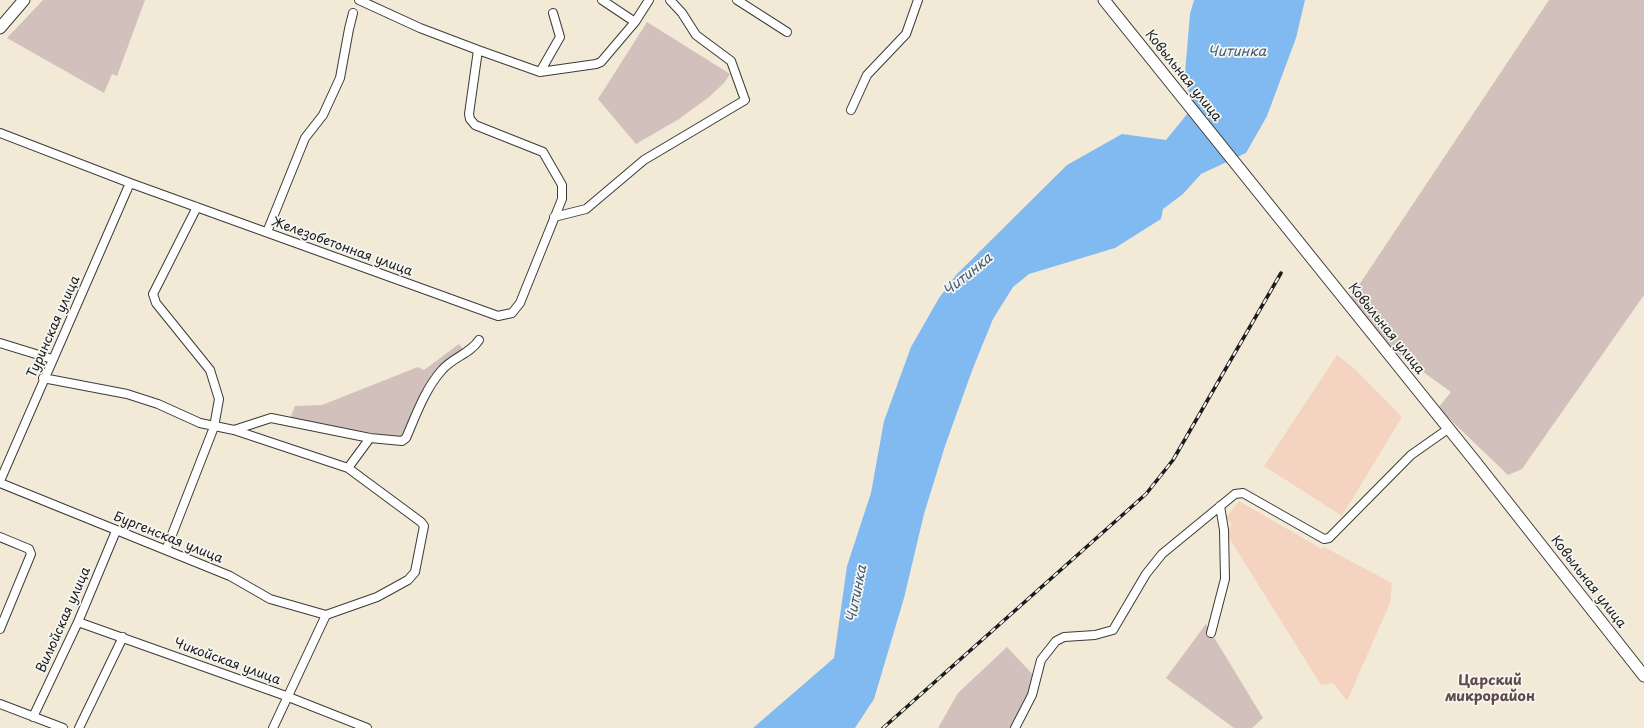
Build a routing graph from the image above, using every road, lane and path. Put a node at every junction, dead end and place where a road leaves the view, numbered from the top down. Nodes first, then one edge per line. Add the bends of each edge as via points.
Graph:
1 (24, 0) edge
2 (360, 0) edge
3 (602, 0) edge
4 (648, 0) edge
5 (670, 0) edge
6 (918, 0) edge
7 (1104, 0) edge
8 (741, 1) edge
9 (353, 13) dead end
10 (553, 14) dead end
11 (635, 22) junction
12 (0, 28) edge
13 (787, 32) dead end
14 (478, 50) junction
15 (540, 72) junction
16 (852, 110) dead end
17 (0, 133) edge
18 (130, 183) junction
19 (197, 207) junction
20 (554, 217) junction
21 (267, 232) junction
22 (479, 340) dead end
23 (0, 343) edge
24 (52, 359) junction
25 (43, 378) junction
26 (214, 427) junction
27 (1448, 428) junction
28 (234, 430) junction
29 (370, 438) junction
30 (348, 468) junction
31 (0, 482) edge
32 (1220, 506) junction
33 (116, 531) junction
34 (0, 537) edge
35 (166, 550) junction
36 (326, 614) junction
37 (78, 622) junction
38 (0, 629) edge
39 (1211, 633) dead end
40 (123, 637) junction
41 (1644, 676) edge
42 (286, 696) junction
43 (0, 704) edge
44 (33, 717) junction
45 (358, 726) edge
46 (63, 728) edge
47 (79, 728) edge
48 (273, 728) edge
49 (367, 728) edge
50 (1014, 728) edge

1 - 12 main road
2 - 14 street via 420,28
3 - 11 street
4 - 11 street
5 - 20 street via 696,35 731,61 745,100 644,160 586,209
6 - 16 street via 906,34 867,75
7 - 27 main road, Ковыльная улица
8 - 13 street
9 - 21 street via 340,78 323,115 305,138
10 - 15 street via 560,37
11 - 15 street via 601,62
14 - 15 street
14 - 20 street, Железобетонная улица via 470,119 475,125 543,152 562,185 562,199
17 - 18 street, Железобетонная улица
18 - 19 street, Железобетонная улица
18 - 24 street, Туринская улица
19 - 21 street, Железобетонная улица
19 - 26 street via 153,294 156,302 210,370 220,399
20 - 21 street, Железобетонная улица via 520,303 512,313 498,316
22 - 29 street via 470,350 452,360 441,371 430,386 406,438 397,442
23 - 24 street
24 - 25 street, Туринская улица
25 - 26 street via 127,394
25 - 31 street, Туринская улица
26 - 28 street
26 - 35 street
27 - 32 street via 1411,455 1329,538 1324,539 1243,494 1235,494
27 - 41 main road, Ковыльная улица
28 - 29 street via 271,418
28 - 30 street
29 - 30 street
30 - 36 street via 424,526 415,572 408,580 377,596
31 - 33 street, Бургенская улица
32 - 39 street via 1224,530 1225,579
32 - 50 street via 1162,554 1146,574 1113,630 1095,636 1064,637 1056,641 1041,660 1032,695
33 - 35 street, Бургенская улица
33 - 37 street, Вилюйская улица
34 - 38 street via 29,549 31,554
35 - 36 street, Бургенская улица via 230,576 270,599
36 - 42 street
37 - 40 street, Чикойская улица
37 - 44 street, Вилюйская улица
40 - 42 street, Чикойская улица
40 - 47 street
42 - 45 street, Чикойская улица
42 - 48 street
43 - 44 street
44 - 46 street
45 - 49 street, Чикойская улица

